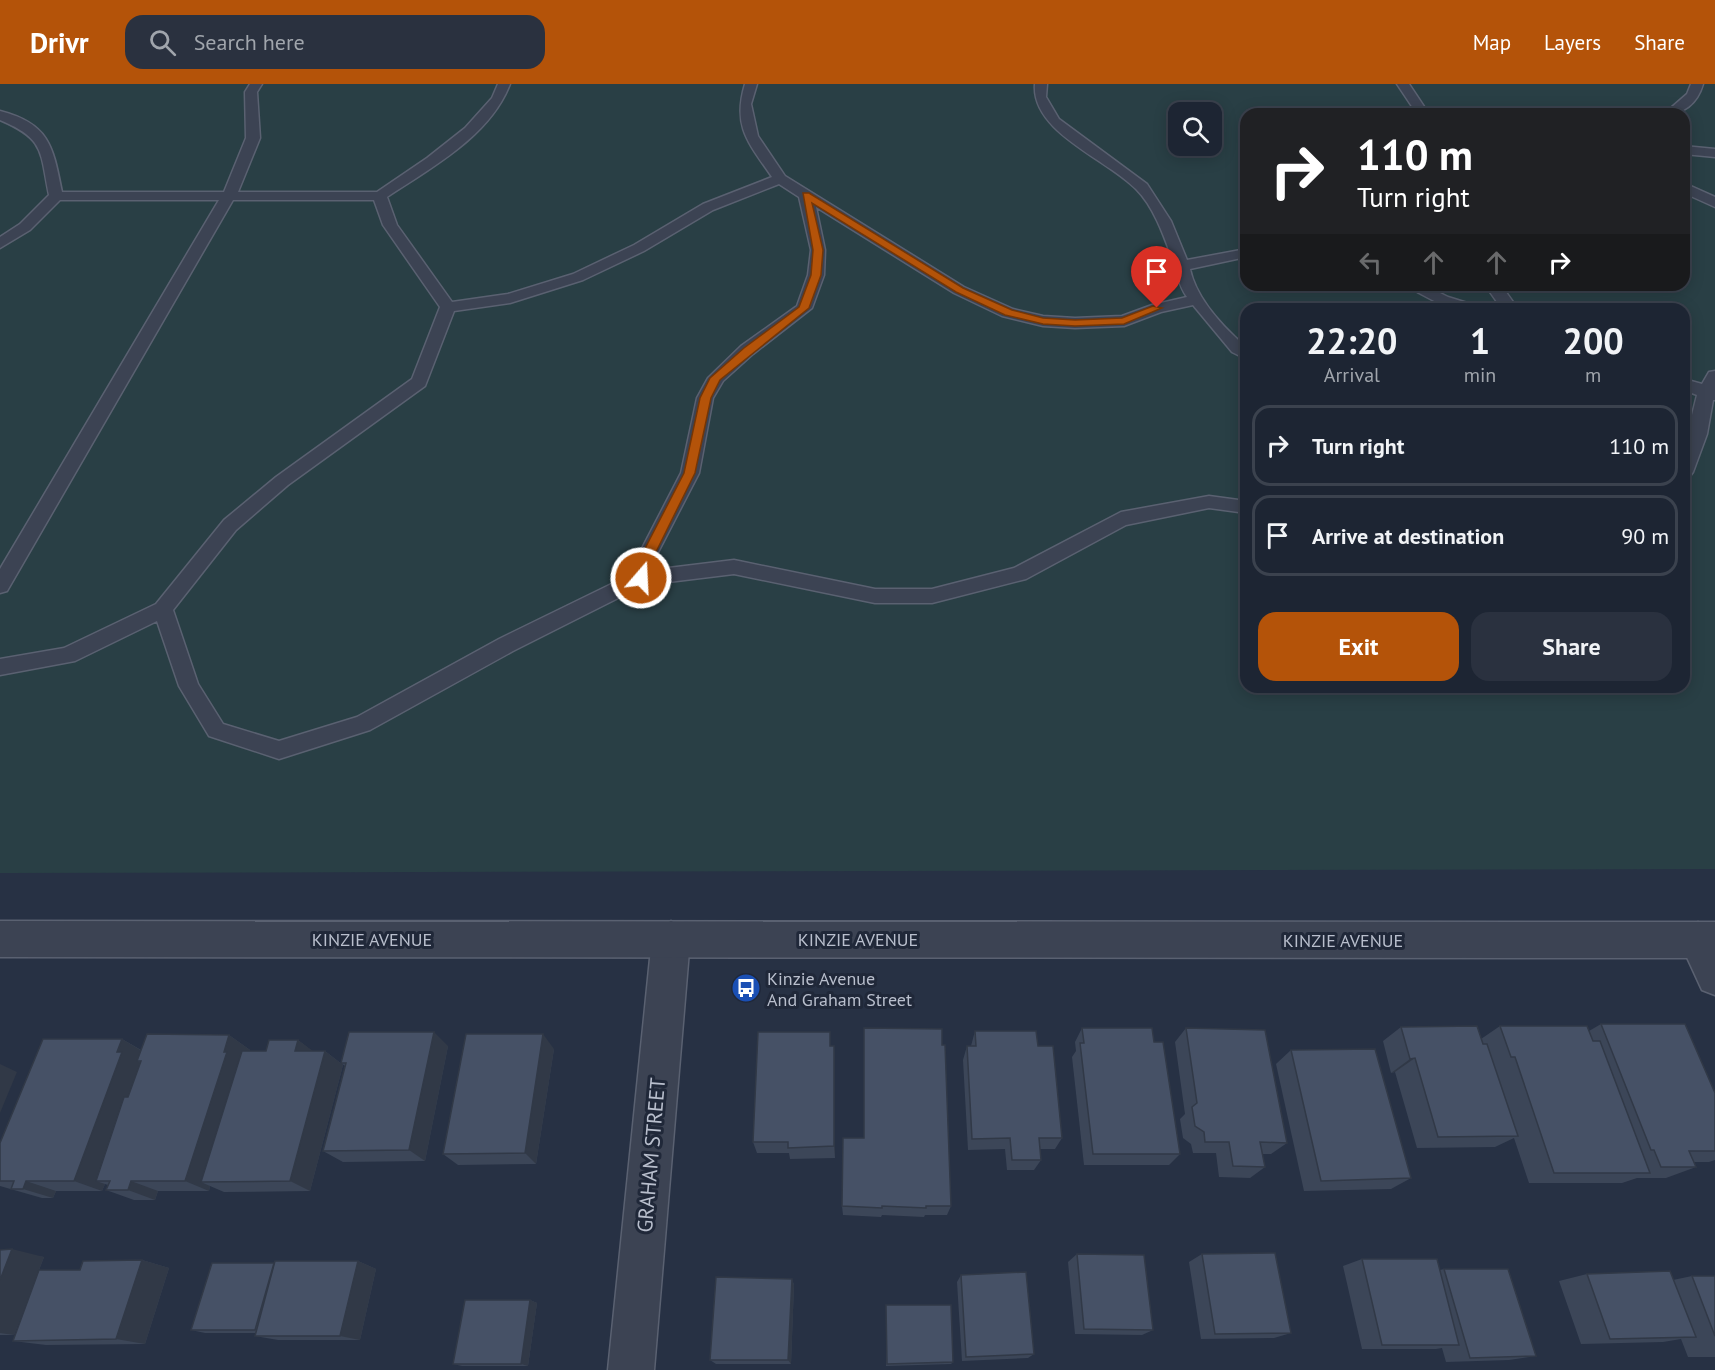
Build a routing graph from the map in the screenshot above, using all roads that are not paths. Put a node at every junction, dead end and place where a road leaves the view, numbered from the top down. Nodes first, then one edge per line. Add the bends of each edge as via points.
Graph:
1 (256, 84) edge
2 (504, 84) edge
3 (752, 84) edge
4 (1041, 84) edge
5 (1403, 84) edge
6 (1697, 84) edge
7 (1419, 108) edge
8 (1678, 108) edge
9 (0, 115) edge
10 (1690, 151) edge
11 (1715, 153) edge
12 (780, 179) junction
13 (1690, 190) edge
14 (230, 194) junction
15 (806, 195) junction
16 (56, 196) junction
17 (380, 196) junction
18 (1715, 203) edge
19 (0, 244) edge
20 (1240, 254) edge
21 (1182, 266) junction
22 (1424, 291) edge
23 (1197, 300) junction
24 (1453, 303) edge
25 (448, 307) junction
26 (1240, 350) edge
27 (1715, 376) edge
28 (1690, 386) edge
29 (1711, 393) edge
30 (1690, 456) edge
31 (1240, 506) edge
32 (641, 578) junction
33 (0, 586) edge
34 (163, 609) junction
35 (0, 667) edge
36 (0, 939) edge
37 (671, 939) junction
38 (1707, 940) edge
39 (1715, 976) edge
40 (631, 1370) edge

1 - 14 lane via 251,92 253,138
2 - 17 lane via 502,94 484,118
3 - 12 lane via 745,104 751,136
4 - 21 lane via 1040,97 1054,121 1142,187 1164,221
5 - 7 lane
6 - 8 lane via 1693,96
9 - 16 lane via 30,128 46,148
10 - 11 lane
12 - 15 lane
12 - 25 lane via 708,207 578,278 510,298
13 - 18 lane
14 - 16 lane
14 - 17 lane
14 - 33 lane
15 - 23 lane via 959,290 1008,313 1043,321 1124,321 1157,308
15 - 32 lane via 818,250 816,275 804,308 716,378 705,398 690,473 645,560
16 - 19 lane via 25,227
17 - 25 lane via 390,225
20 - 21 lane
21 - 23 lane via 1186,285
22 - 24 lane
23 - 26 lane
25 - 34 lane via 419,382 282,481 230,525
27 - 29 lane
28 - 29 lane
29 - 30 lane
31 - 32 lane via 1209,502 1121,519 1019,574 932,596 875,596 734,567
32 - 34 lane via 506,645 363,724 279,750 216,730 189,686
34 - 35 lane via 68,655
36 - 37 street, KINZIE AVENUE
37 - 38 street, KINZIE AVENUE
37 - 40 street, GRAHAM STREET
38 - 39 street

